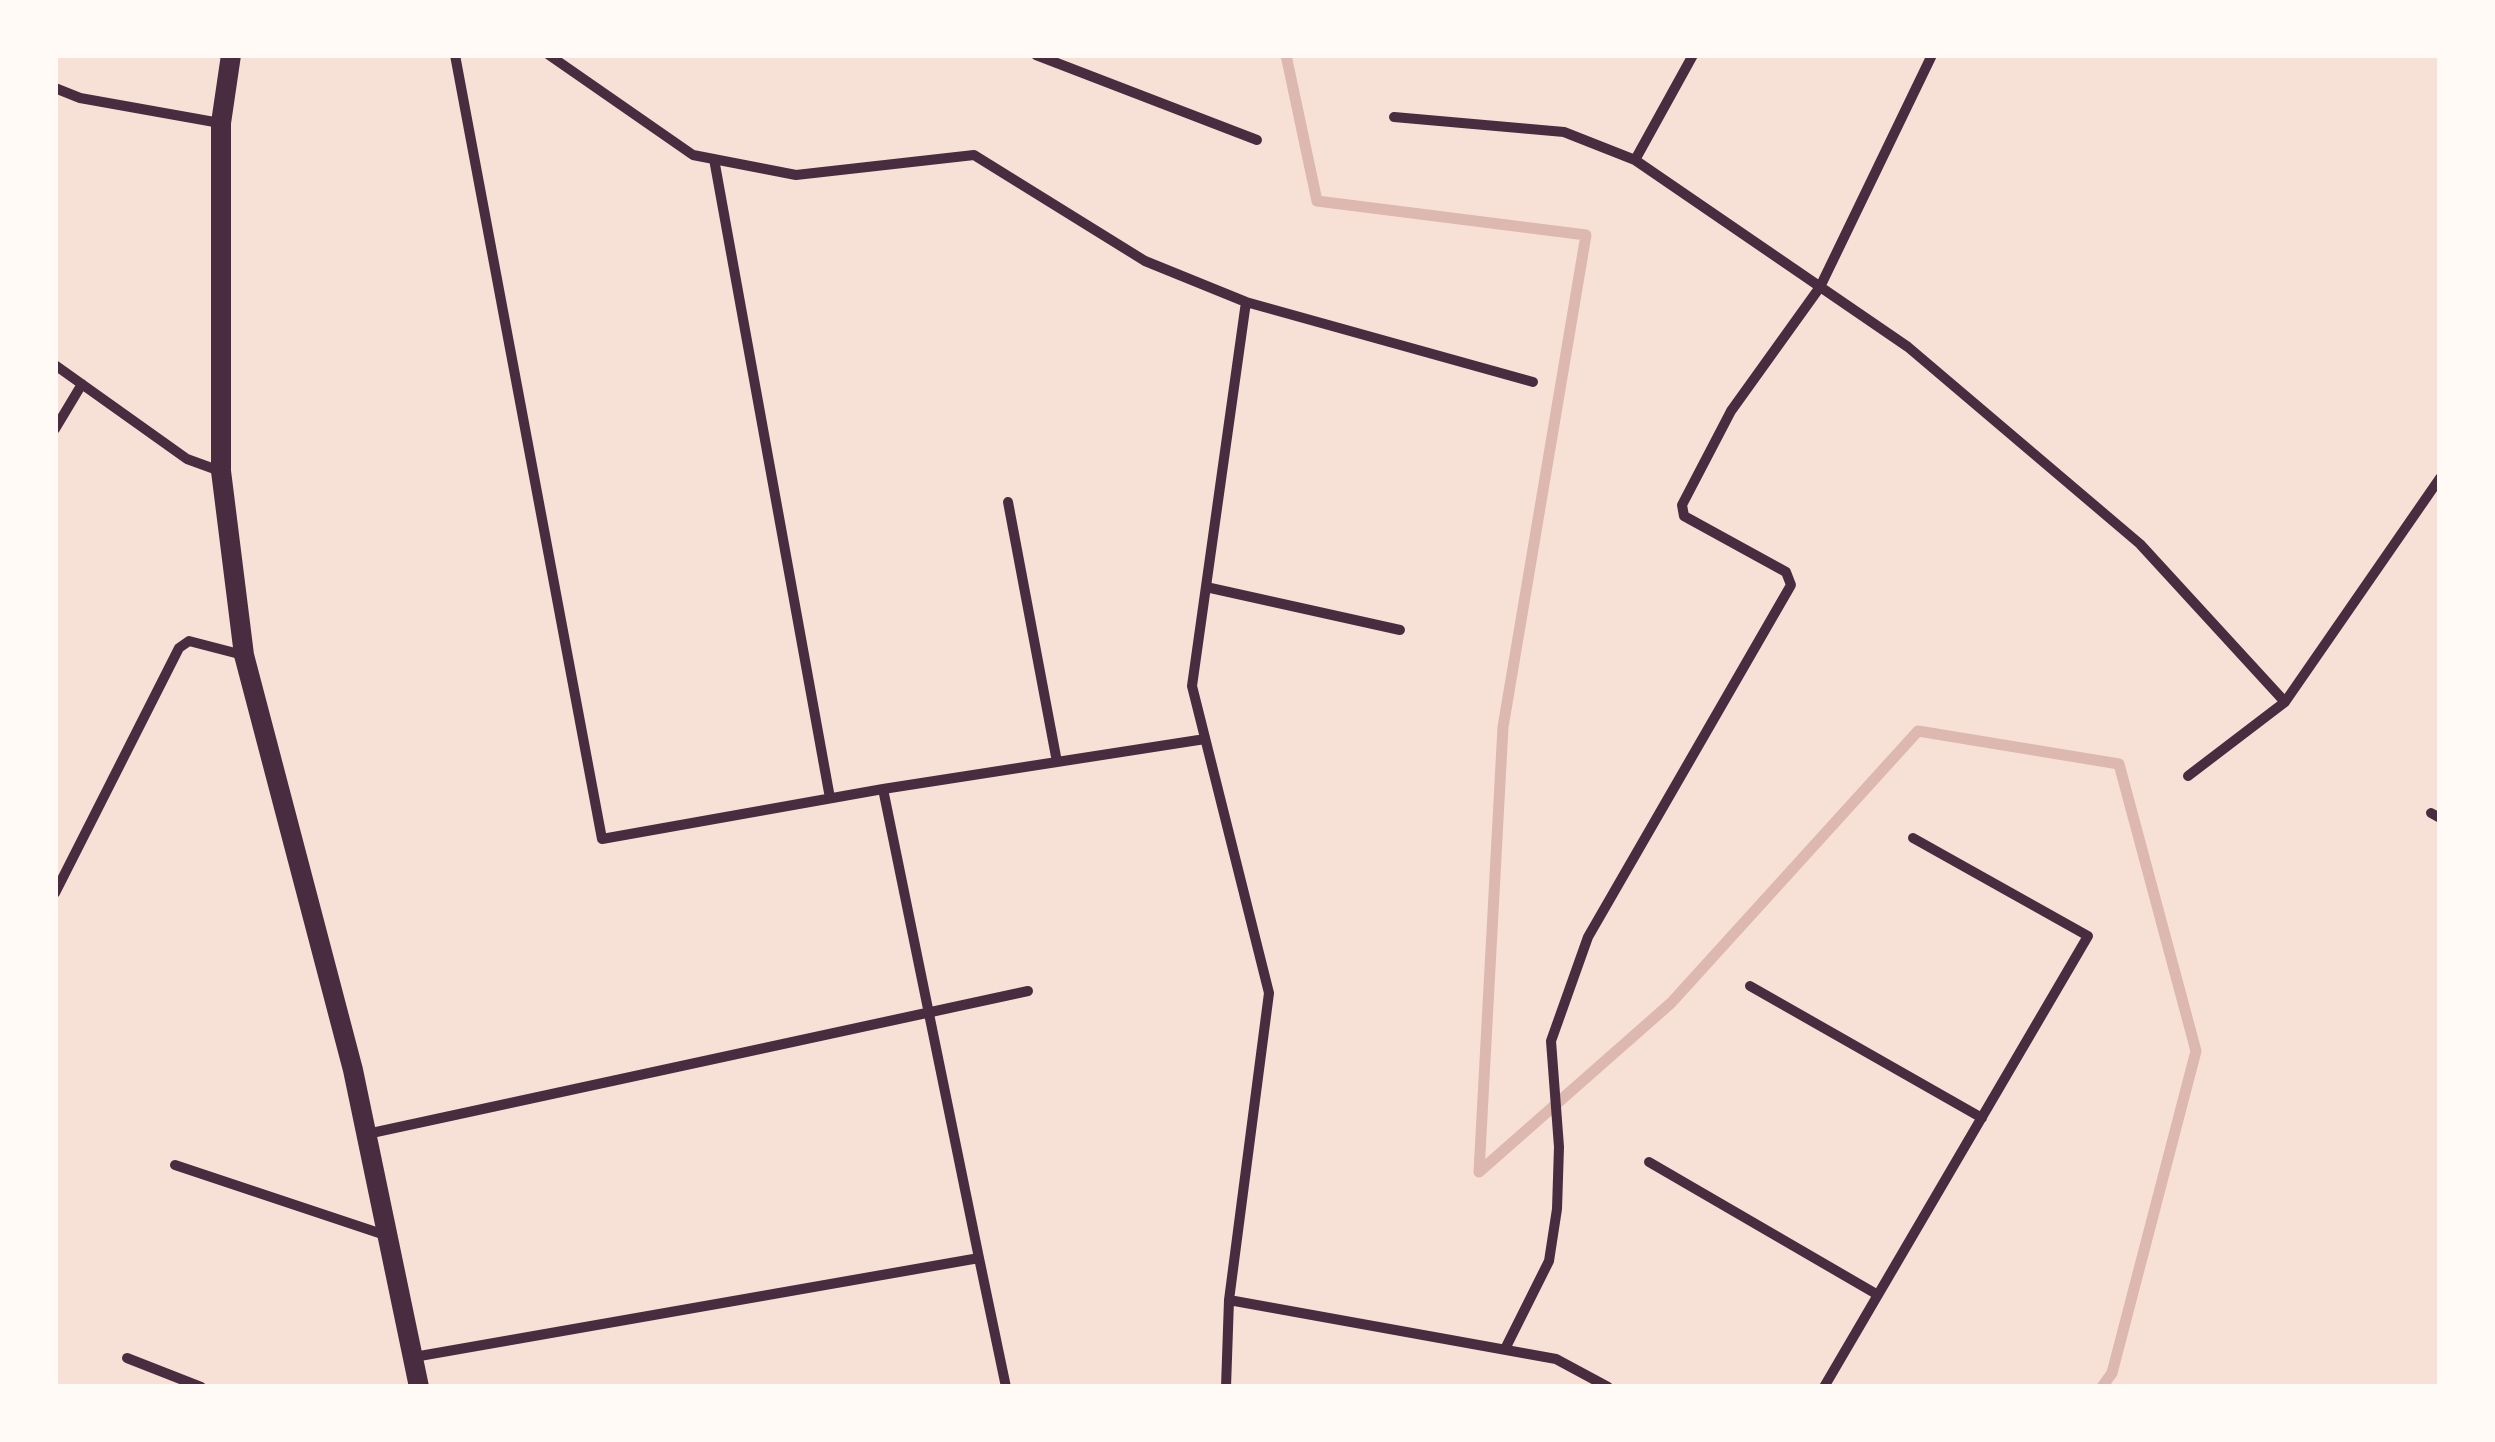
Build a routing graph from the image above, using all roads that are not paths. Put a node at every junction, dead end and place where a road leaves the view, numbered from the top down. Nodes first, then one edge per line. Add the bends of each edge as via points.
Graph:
1 (231, 55) edge
2 (454, 55) edge
3 (549, 55) edge
4 (1036, 55) edge
5 (1692, 55) edge
6 (1932, 55) edge
7 (55, 88) edge
8 (1394, 117) dead end
9 (221, 123) junction
10 (1256, 140) dead end
11 (714, 159) junction
12 (1635, 160) junction
13 (1820, 287) junction
14 (1246, 302) junction
15 (55, 365) edge
16 (1533, 382) dead end
17 (82, 384) junction
18 (55, 429) edge
19 (221, 472) junction
20 (2440, 478) edge
21 (1008, 502) dead end
22 (1206, 587) junction
23 (1400, 630) dead end
24 (244, 656) junction
25 (2284, 702) junction
26 (1205, 738) junction
27 (1057, 762) junction
28 (2188, 776) dead end
29 (883, 789) junction
30 (830, 798) junction
31 (1913, 838) dead end
32 (55, 893) edge
33 (1750, 986) dead end
34 (1028, 991) dead end
35 (929, 1012) junction
36 (1982, 1118) junction
37 (367, 1134) junction
38 (1650, 1162) dead end
39 (174, 1165) dead end
40 (389, 1237) junction
41 (979, 1258) junction
42 (1878, 1295) junction
43 (1229, 1300) junction
44 (1505, 1350) junction
45 (414, 1357) junction
46 (127, 1358) dead end
47 (202, 1387) edge
48 (419, 1387) edge
49 (1006, 1387) edge
50 (1226, 1387) edge
51 (1608, 1387) edge
52 (1824, 1387) edge

1 - 9 main road
2 - 30 street via 602,839
3 - 11 street via 694,154
4 - 10 street
5 - 12 street
6 - 13 street
7 - 9 street
8 - 12 street via 1564,132
9 - 19 main road
11 - 14 street via 796,176 974,156 1145,261
11 - 30 street
12 - 13 street
13 - 25 street via 1908,347 2140,544
13 - 44 street via 1731,410 1682,506 1684,516 1786,572 1791,586 1588,938 1552,1040 1559,1147 1549,1262
14 - 16 street
14 - 22 street
15 - 17 street
17 - 18 street
17 - 19 street via 188,460
19 - 24 main road
20 - 25 street
21 - 27 street
22 - 23 street
22 - 26 street via 1192,686
24 - 32 street via 189,641 179,648
24 - 37 main road
25 - 28 street
26 - 27 street
26 - 43 street via 1269,993
27 - 29 street
29 - 30 street
29 - 35 street
31 - 36 street via 2088,936
33 - 36 street
34 - 35 street
35 - 37 street
35 - 41 street
36 - 42 street
37 - 40 main road
38 - 42 street
39 - 40 street
40 - 45 main road
41 - 45 street
41 - 49 street
42 - 52 street
43 - 44 street
43 - 50 street
44 - 51 street via 1556,1359
45 - 48 main road
46 - 47 street

